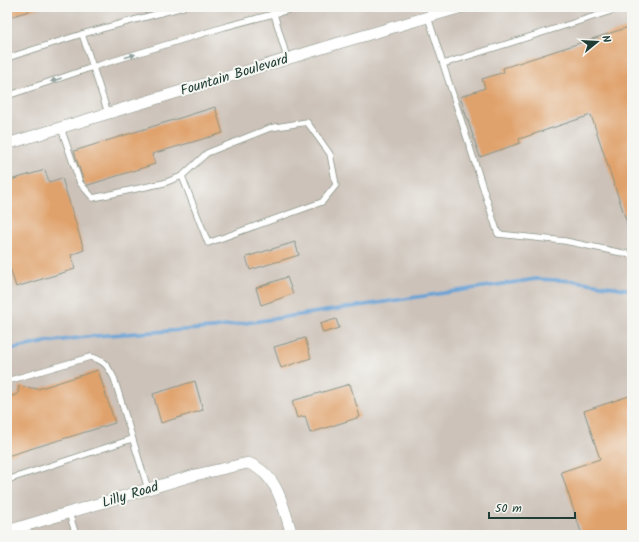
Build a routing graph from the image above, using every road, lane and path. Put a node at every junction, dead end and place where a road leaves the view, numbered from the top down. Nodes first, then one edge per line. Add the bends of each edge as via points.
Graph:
1 (183, 7) edge
2 (272, 7) edge
3 (300, 7) edge
4 (462, 7) edge
5 (624, 7) edge
6 (433, 12) edge
7 (274, 15) junction
8 (82, 34) junction
9 (7, 58) edge
10 (288, 58) junction
11 (443, 64) junction
12 (93, 67) junction
13 (7, 96) edge
14 (108, 113) junction
15 (61, 128) junction
16 (7, 144) edge
17 (182, 176) junction
18 (632, 254) edge
19 (7, 380) edge
20 (132, 439) junction
21 (7, 480) edge
22 (148, 489) junction
23 (69, 513) junction
24 (7, 531) edge
25 (76, 535) edge
26 (292, 535) edge

1 - 8 lane
2 - 7 lane
3 - 7 lane
4 - 6 street, Fountain Boulevard
5 - 11 lane
6 - 10 street, Fountain Boulevard
6 - 11 lane
7 - 10 lane
12 -> 7 lane via 224,27
8 - 9 lane
8 - 12 lane
10 - 14 street, Fountain Boulevard
11 - 18 lane via 498,234 564,241
12 -> 13 lane
12 - 14 lane
14 - 15 street, Fountain Boulevard
15 - 16 street, Fountain Boulevard
15 - 17 lane via 80,183 93,198 164,183
17 - 17 lane via 207,153 270,128 307,122 330,154 336,185 322,202 208,243
19 - 20 lane via 90,357 100,359 107,364 114,378
20 - 21 lane
20 - 22 lane
22 - 23 street, Lilly Road
22 - 26 street, Lilly Road via 242,463 254,466 266,473 274,485
23 - 24 street, Lilly Road
23 - 25 lane

